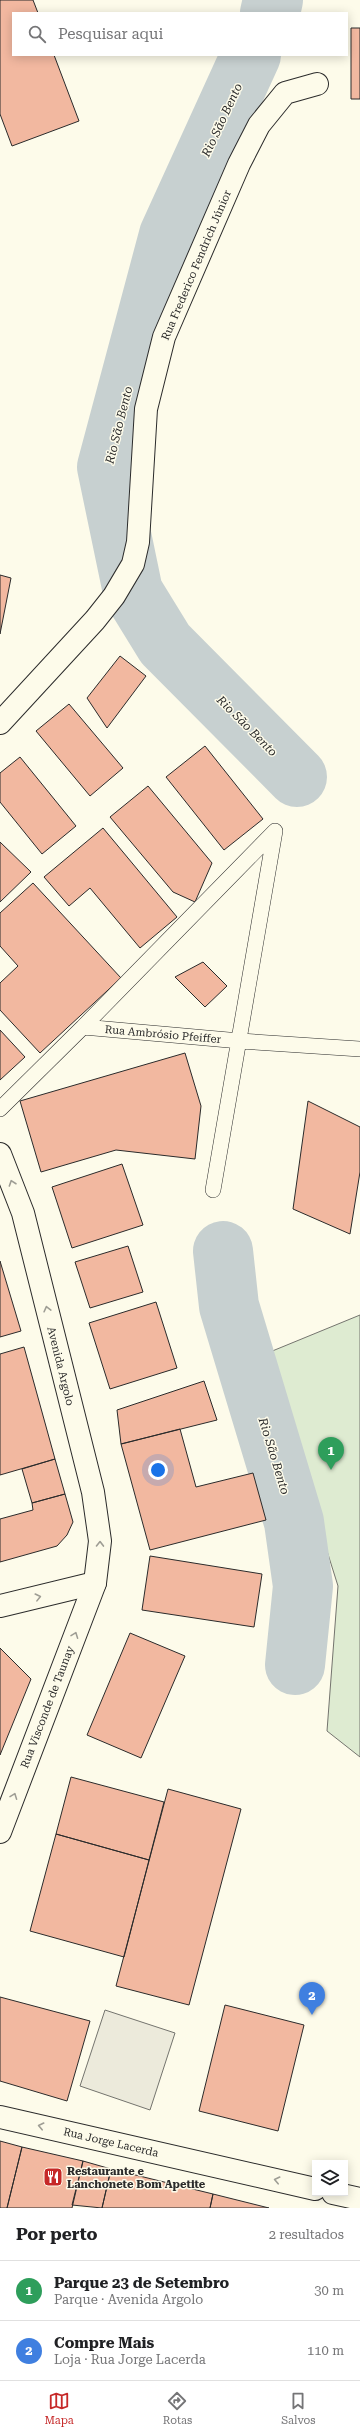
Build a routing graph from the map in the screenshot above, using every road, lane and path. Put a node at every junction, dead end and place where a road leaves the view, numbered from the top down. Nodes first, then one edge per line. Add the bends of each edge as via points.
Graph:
1 (317, 84) dead end
2 (0, 723) edge
3 (83, 1027) junction
4 (240, 1041) junction
5 (360, 1049) edge
6 (0, 1109) edge
7 (0, 1154) edge
8 (213, 1190) dead end
9 (95, 1583) junction
10 (0, 1606) edge
11 (0, 1832) edge
12 (0, 2117) edge
13 (312, 2188) edge
14 (346, 2196) edge
15 (360, 2199) edge

1 - 2 main road, Rua Frederico Fendrich Júnior via 285,93 259,125 239,164 164,337 146,409 138,542 133,564 114,596 58,663
3 - 4 lane, Rua Ambrósio Pfeiffer
3 - 4 lane via 275,831
3 - 6 lane
4 - 5 lane, Rua Ambrósio Pfeiffer
4 - 8 lane
9 -> 7 main road, Avenida Argolo via 100,1541 93,1492 22,1213
10 -> 9 main road
11 -> 9 main road, Rua Visconde de Taunay
13 -> 12 main road, Rua Jorge Lacerda
14 - 15 main road

